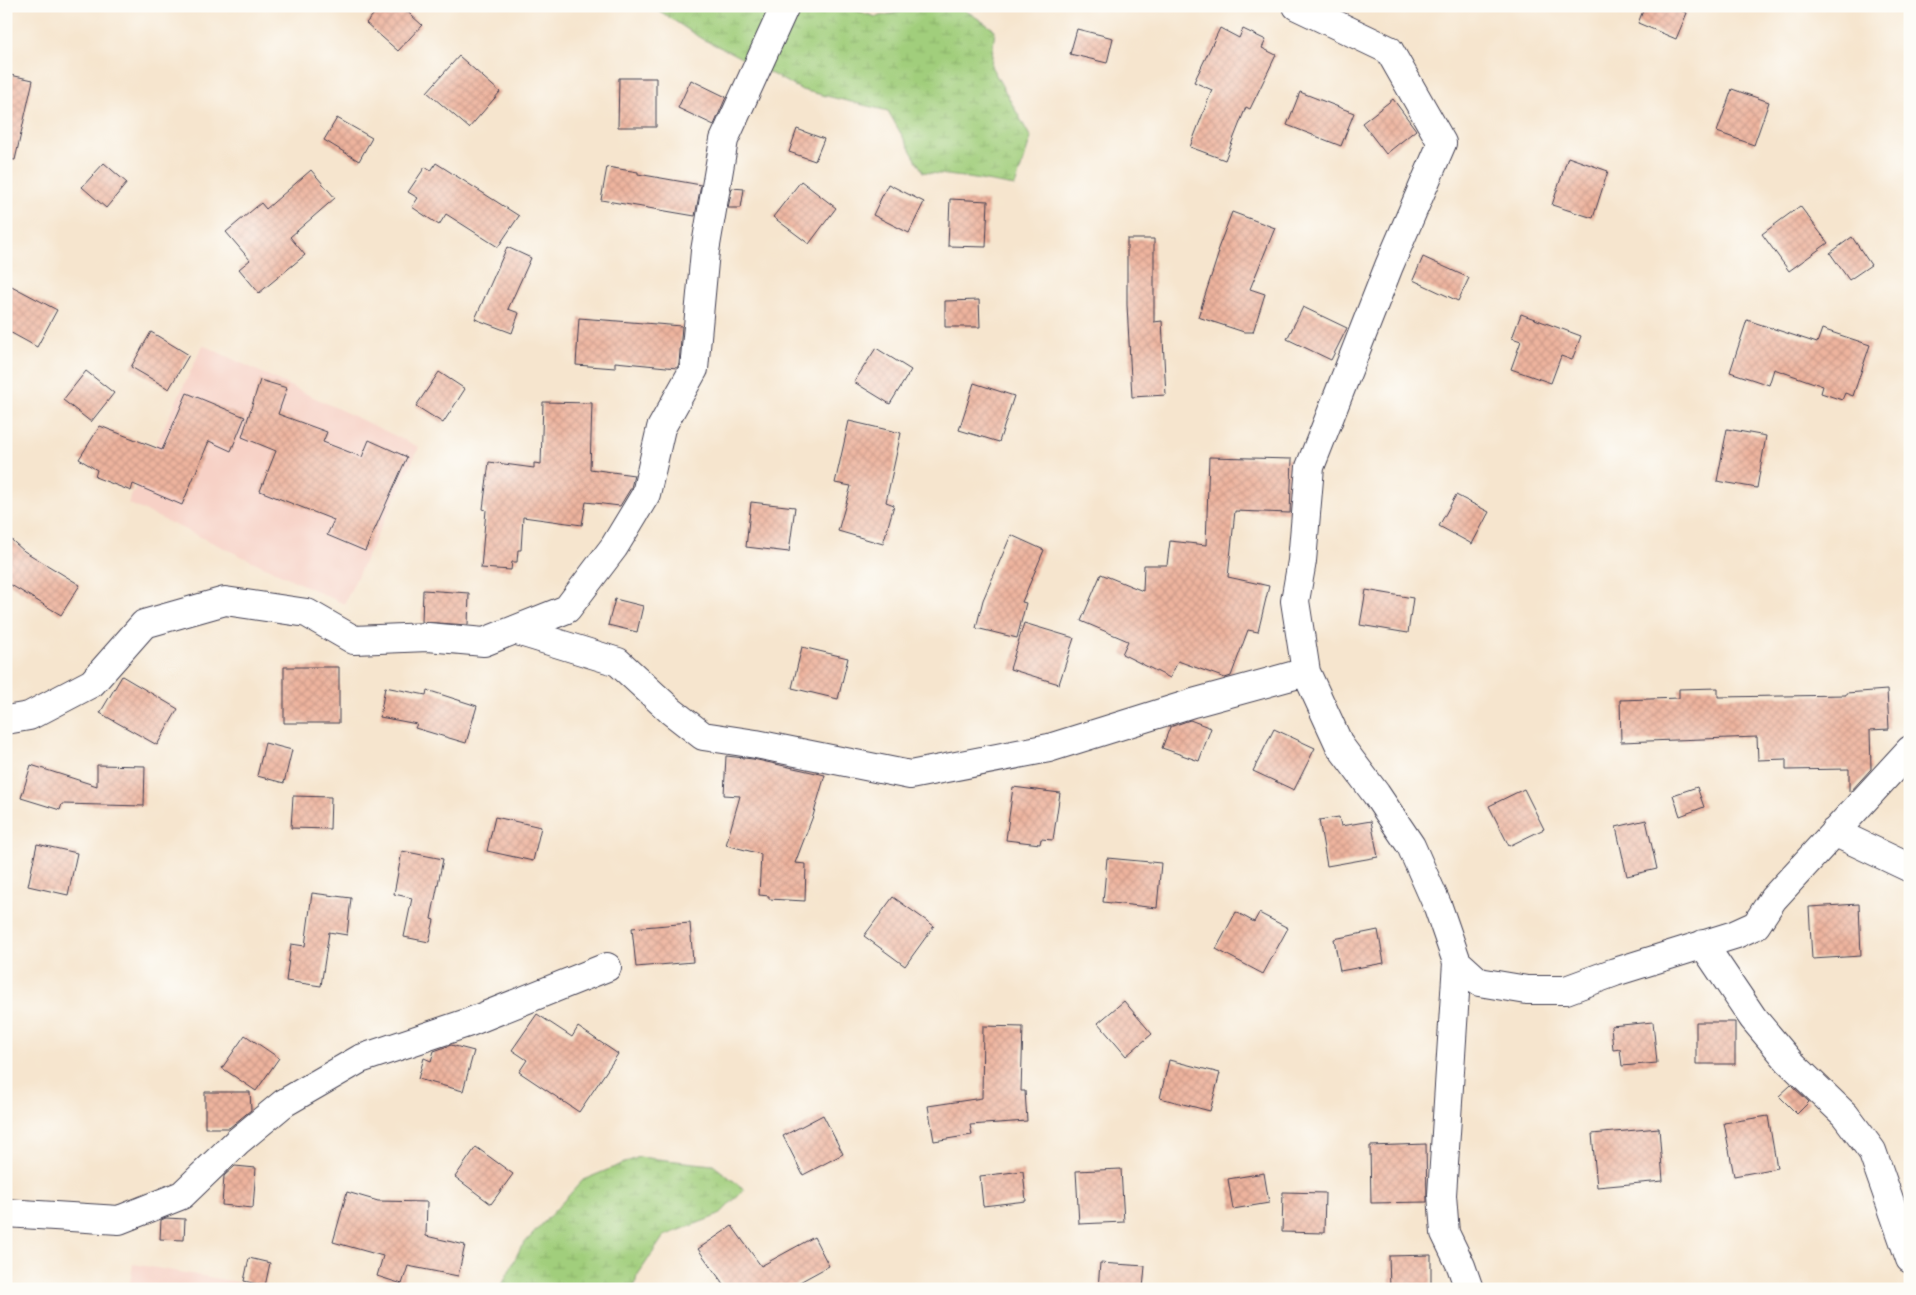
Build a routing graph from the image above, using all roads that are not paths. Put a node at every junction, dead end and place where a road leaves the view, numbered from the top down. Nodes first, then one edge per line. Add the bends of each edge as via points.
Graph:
1 (785, 6) edge
2 (1297, 6) edge
3 (514, 630) junction
4 (1306, 672) junction
5 (6, 720) edge
6 (1910, 750) edge
7 (1834, 832) junction
8 (1910, 868) edge
9 (1704, 944) junction
10 (1457, 962) junction
11 (607, 967) dead end
12 (6, 1212) edge
13 (1910, 1259) edge
14 (1470, 1289) edge

1 - 3 street via 724,140 705,251 694,368 661,428 646,494 614,547 567,609
2 - 4 street via 1389,50 1442,144 1389,266 1310,467 1302,561 1295,600
3 - 4 street via 618,662 703,736 910,774 1049,748
3 - 5 street via 484,642 428,637 354,640 307,613 225,600 144,624 92,682 29,716
4 - 10 street via 1340,746 1411,846 1438,907
6 - 7 street
7 - 8 street
7 - 9 street via 1773,899 1756,925
9 - 10 street via 1566,990 1528,990 1479,982
9 - 13 street via 1753,1018 1789,1061 1845,1115 1872,1151
10 - 14 street via 1442,1195 1445,1233
11 - 12 street via 470,1022 360,1059 284,1103 238,1141 182,1195 119,1220

